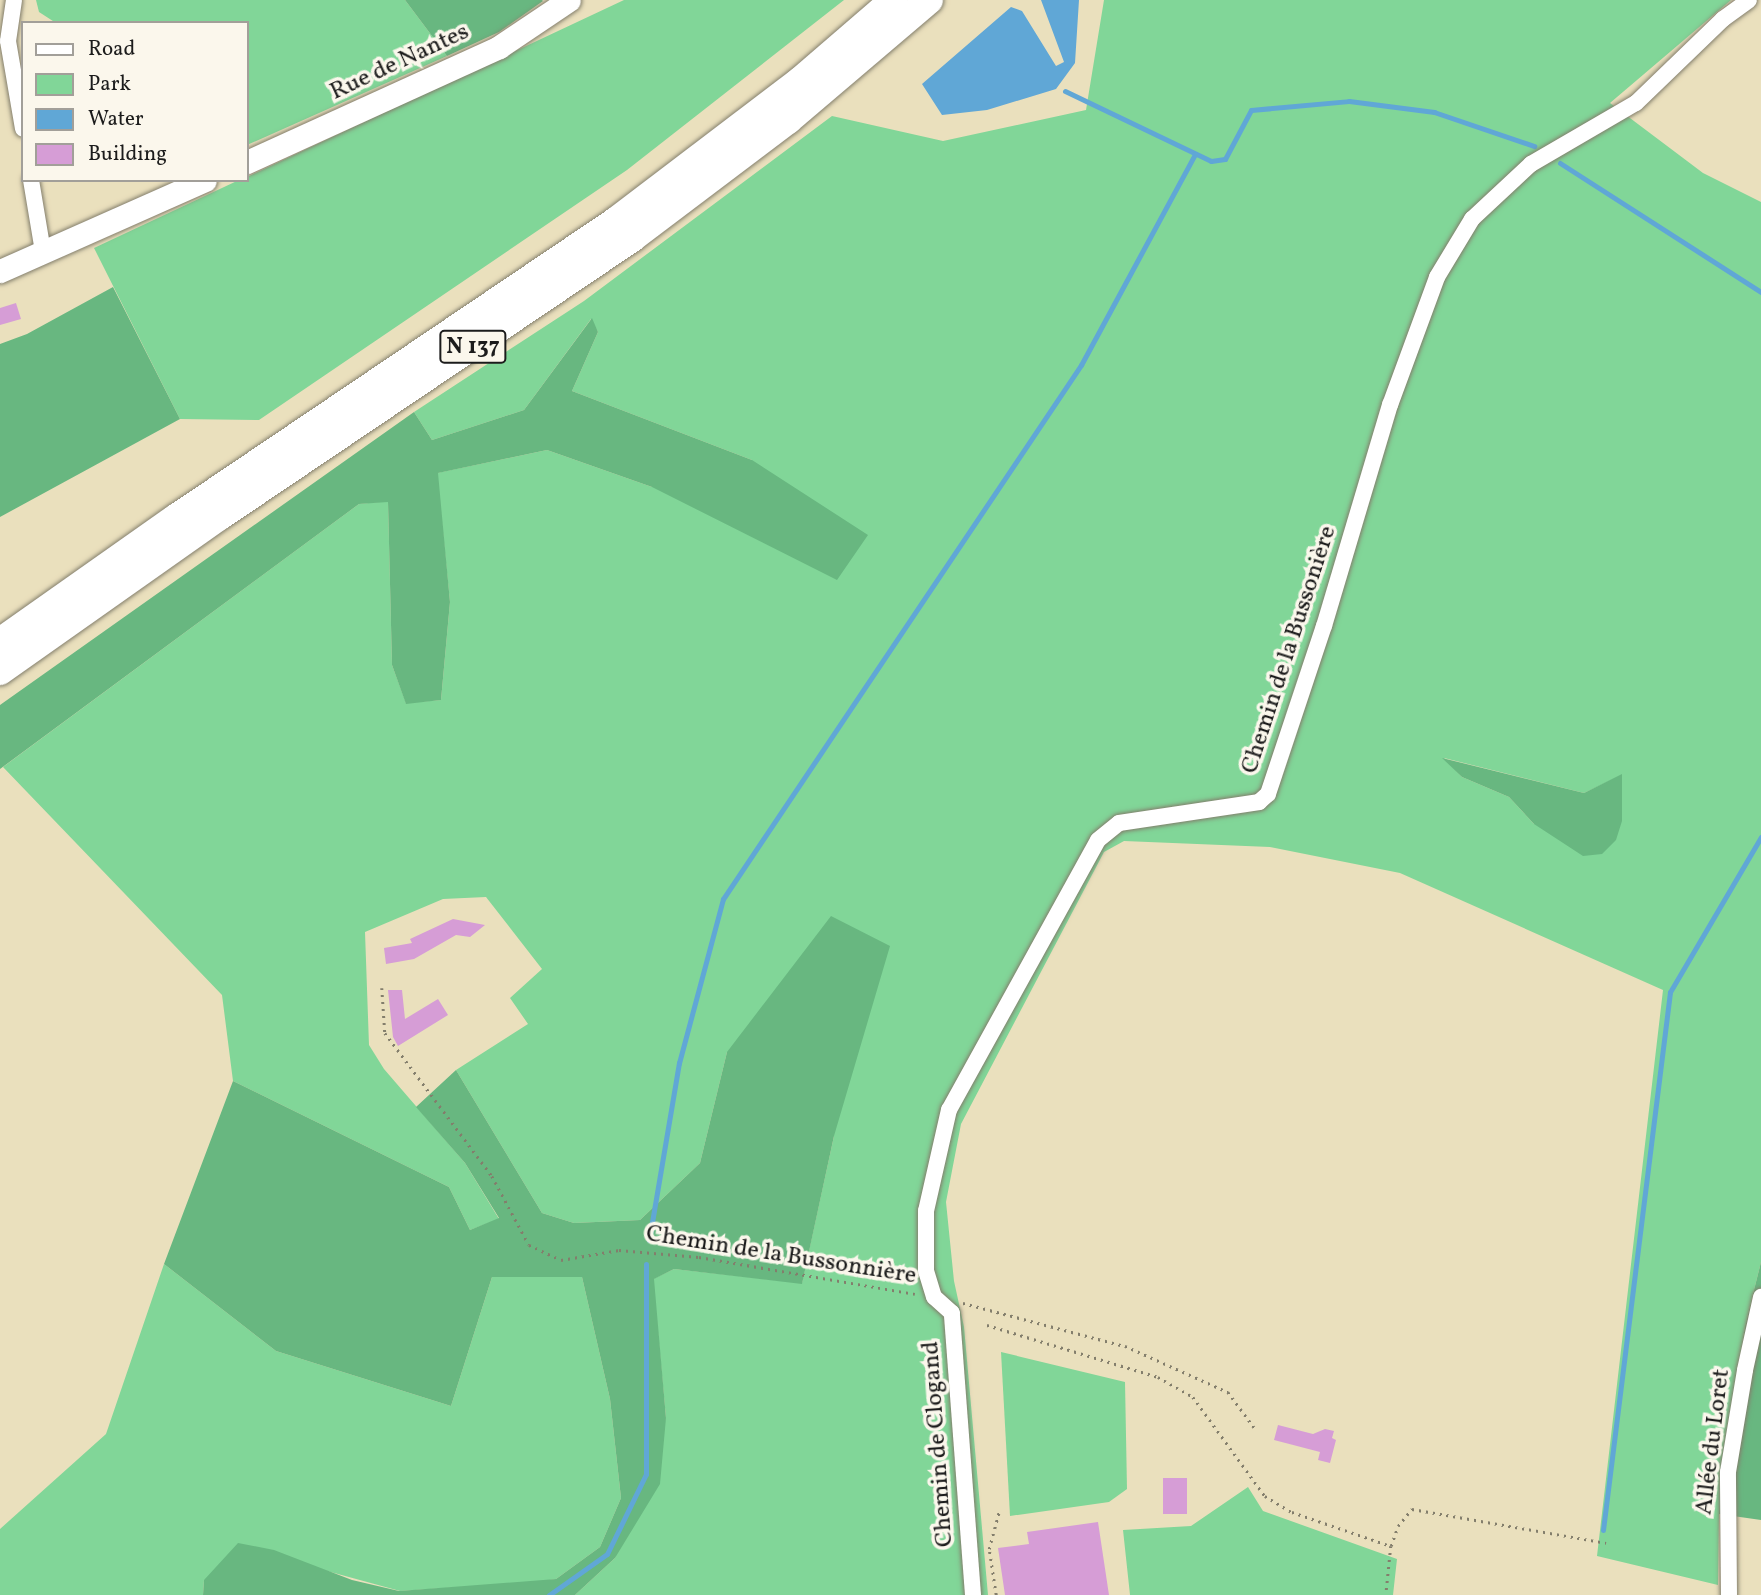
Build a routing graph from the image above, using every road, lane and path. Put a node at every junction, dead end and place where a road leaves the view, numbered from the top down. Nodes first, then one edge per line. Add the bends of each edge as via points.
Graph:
1 (14, 0) edge
2 (569, 0) edge
3 (894, 0) edge
4 (929, 0) edge
5 (1749, 0) edge
6 (21, 117) edge
7 (248, 162) edge
8 (31, 182) edge
9 (200, 182) edge
10 (43, 252) junction
11 (0, 271) edge
12 (0, 642) edge
13 (0, 671) edge
14 (382, 988) dead end
15 (934, 1297) junction
16 (1761, 1297) edge
17 (987, 1325) dead end
18 (1256, 1430) dead end
19 (999, 1511) dead end
20 (1606, 1544) dead end
21 (1391, 1546) junction
22 (973, 1595) edge
23 (996, 1595) edge
24 (1386, 1595) edge
25 (1730, 1595) edge

1 - 6 street via 8,41
2 - 7 main road, Rue de Nantes via 499,47
3 - 12 highway, N 137 via 800,81 616,221
4 - 13 highway, N 137 via 796,113 632,238 187,538
5 - 15 street, Chemin de la Bussonière via 1636,103 1531,164 1472,219 1454,246 1437,276 1390,405 1268,794 1259,802 1119,823 1098,840 949,1110 926,1211 926,1271
8 - 10 street
9 - 10 main road
10 - 11 main road
14 - 15 path, Chemin de la Bussonnière via 385,1033 492,1176 529,1245 561,1259 619,1250 699,1257
15 - 18 path, Chemin de la Bussonnière via 1125,1346 1228,1392
15 - 22 street, Chemin de Clogand via 952,1313
16 - 25 street, Allée du Loret via 1728,1472
17 - 21 path via 1158,1377 1193,1397 1265,1496 1292,1513
19 - 23 path via 989,1549
20 - 21 path via 1412,1509 1398,1526
21 - 24 path

